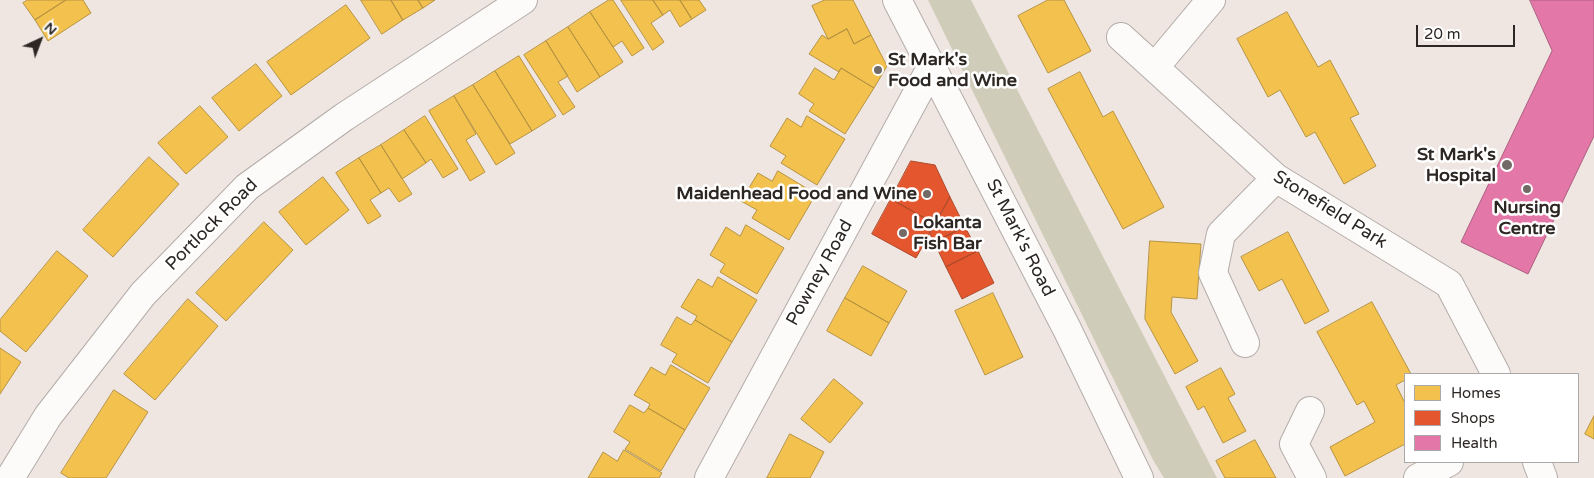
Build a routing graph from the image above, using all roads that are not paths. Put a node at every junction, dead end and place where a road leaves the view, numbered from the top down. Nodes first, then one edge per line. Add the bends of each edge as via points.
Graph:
1 (523, 0) edge
2 (897, 0) edge
3 (1212, 0) edge
4 (1121, 37) dead end
5 (932, 68) junction
6 (1155, 68) junction
7 (1276, 178) junction
8 (1246, 343) dead end
9 (1495, 373) edge
10 (1310, 410) dead end
11 (1447, 463) edge
12 (1537, 463) edge
13 (10, 478) edge
14 (709, 478) edge
15 (1139, 478) edge
16 (1312, 478) edge
17 (1418, 478) edge
18 (1543, 478) edge

1 - 13 street, Portlock Road via 344,117 247,187 143,294 48,416
2 - 5 street, St Mark's Road
3 - 6 street
4 - 6 street, Stonefield Park
5 - 14 street, Powney Road
5 - 15 street, St Mark's Road via 1067,329
6 - 7 street, Stonefield Park
7 - 8 street via 1222,234 1213,272
7 - 9 street, Stonefield Park via 1450,284
10 - 16 street via 1294,444
11 - 17 street
12 - 18 street

